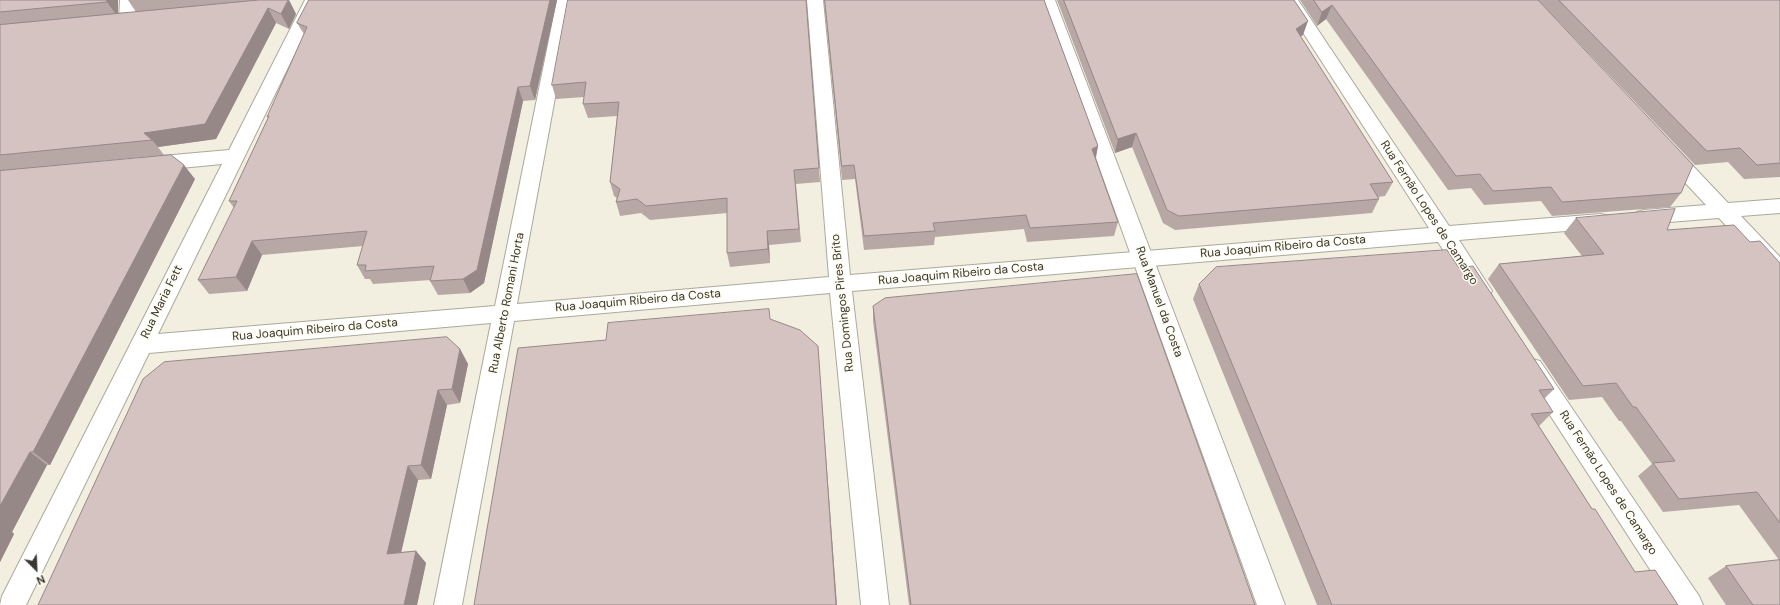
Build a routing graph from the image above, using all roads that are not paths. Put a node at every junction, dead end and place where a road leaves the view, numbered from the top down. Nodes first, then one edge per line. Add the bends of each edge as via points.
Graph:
1 (128, 0) edge
2 (565, 0) edge
3 (815, 0) edge
4 (1047, 0) edge
5 (1290, 0) edge
6 (306, 3) edge
7 (127, 21) edge
8 (1658, 140) edge
9 (234, 156) junction
10 (131, 166) edge
11 (1780, 206) edge
12 (1723, 210) junction
13 (1444, 234) junction
14 (1143, 258) junction
15 (1780, 270) edge
16 (840, 284) junction
17 (1492, 307) edge
18 (505, 312) junction
19 (141, 345) junction
20 (1523, 354) edge
21 (12, 605) edge
22 (448, 605) edge
23 (875, 605) edge
24 (1271, 605) edge
25 (1689, 605) edge

1 - 7 street
2 - 18 street, Rua Alberto Romani Horta
3 - 16 street, Rua Domingos Pires Brito
4 - 14 street, Rua Manuel da Costa
5 - 13 street, Rua Fernão Lopes de Camargo
6 - 9 street, Rua Maria Fett
8 - 12 street
9 - 10 street
9 - 19 street, Rua Maria Fett
11 - 12 street, Rua Joaquim Ribeiro da Costa
12 - 13 street, Rua Joaquim Ribeiro da Costa
12 - 15 street
13 - 14 street, Rua Joaquim Ribeiro da Costa
13 - 17 street, Rua Fernão Lopes de Camargo
14 - 16 street, Rua Joaquim Ribeiro da Costa
14 - 24 street, Rua Manuel da Costa
16 - 18 street, Rua Joaquim Ribeiro da Costa
16 - 23 street, Rua Domingos Pires Brito
18 - 19 street, Rua Joaquim Ribeiro da Costa
18 - 22 street, Rua Alberto Romani Horta
19 - 21 street, Rua Maria Fett
20 - 25 street, Rua Fernão Lopes de Camargo

